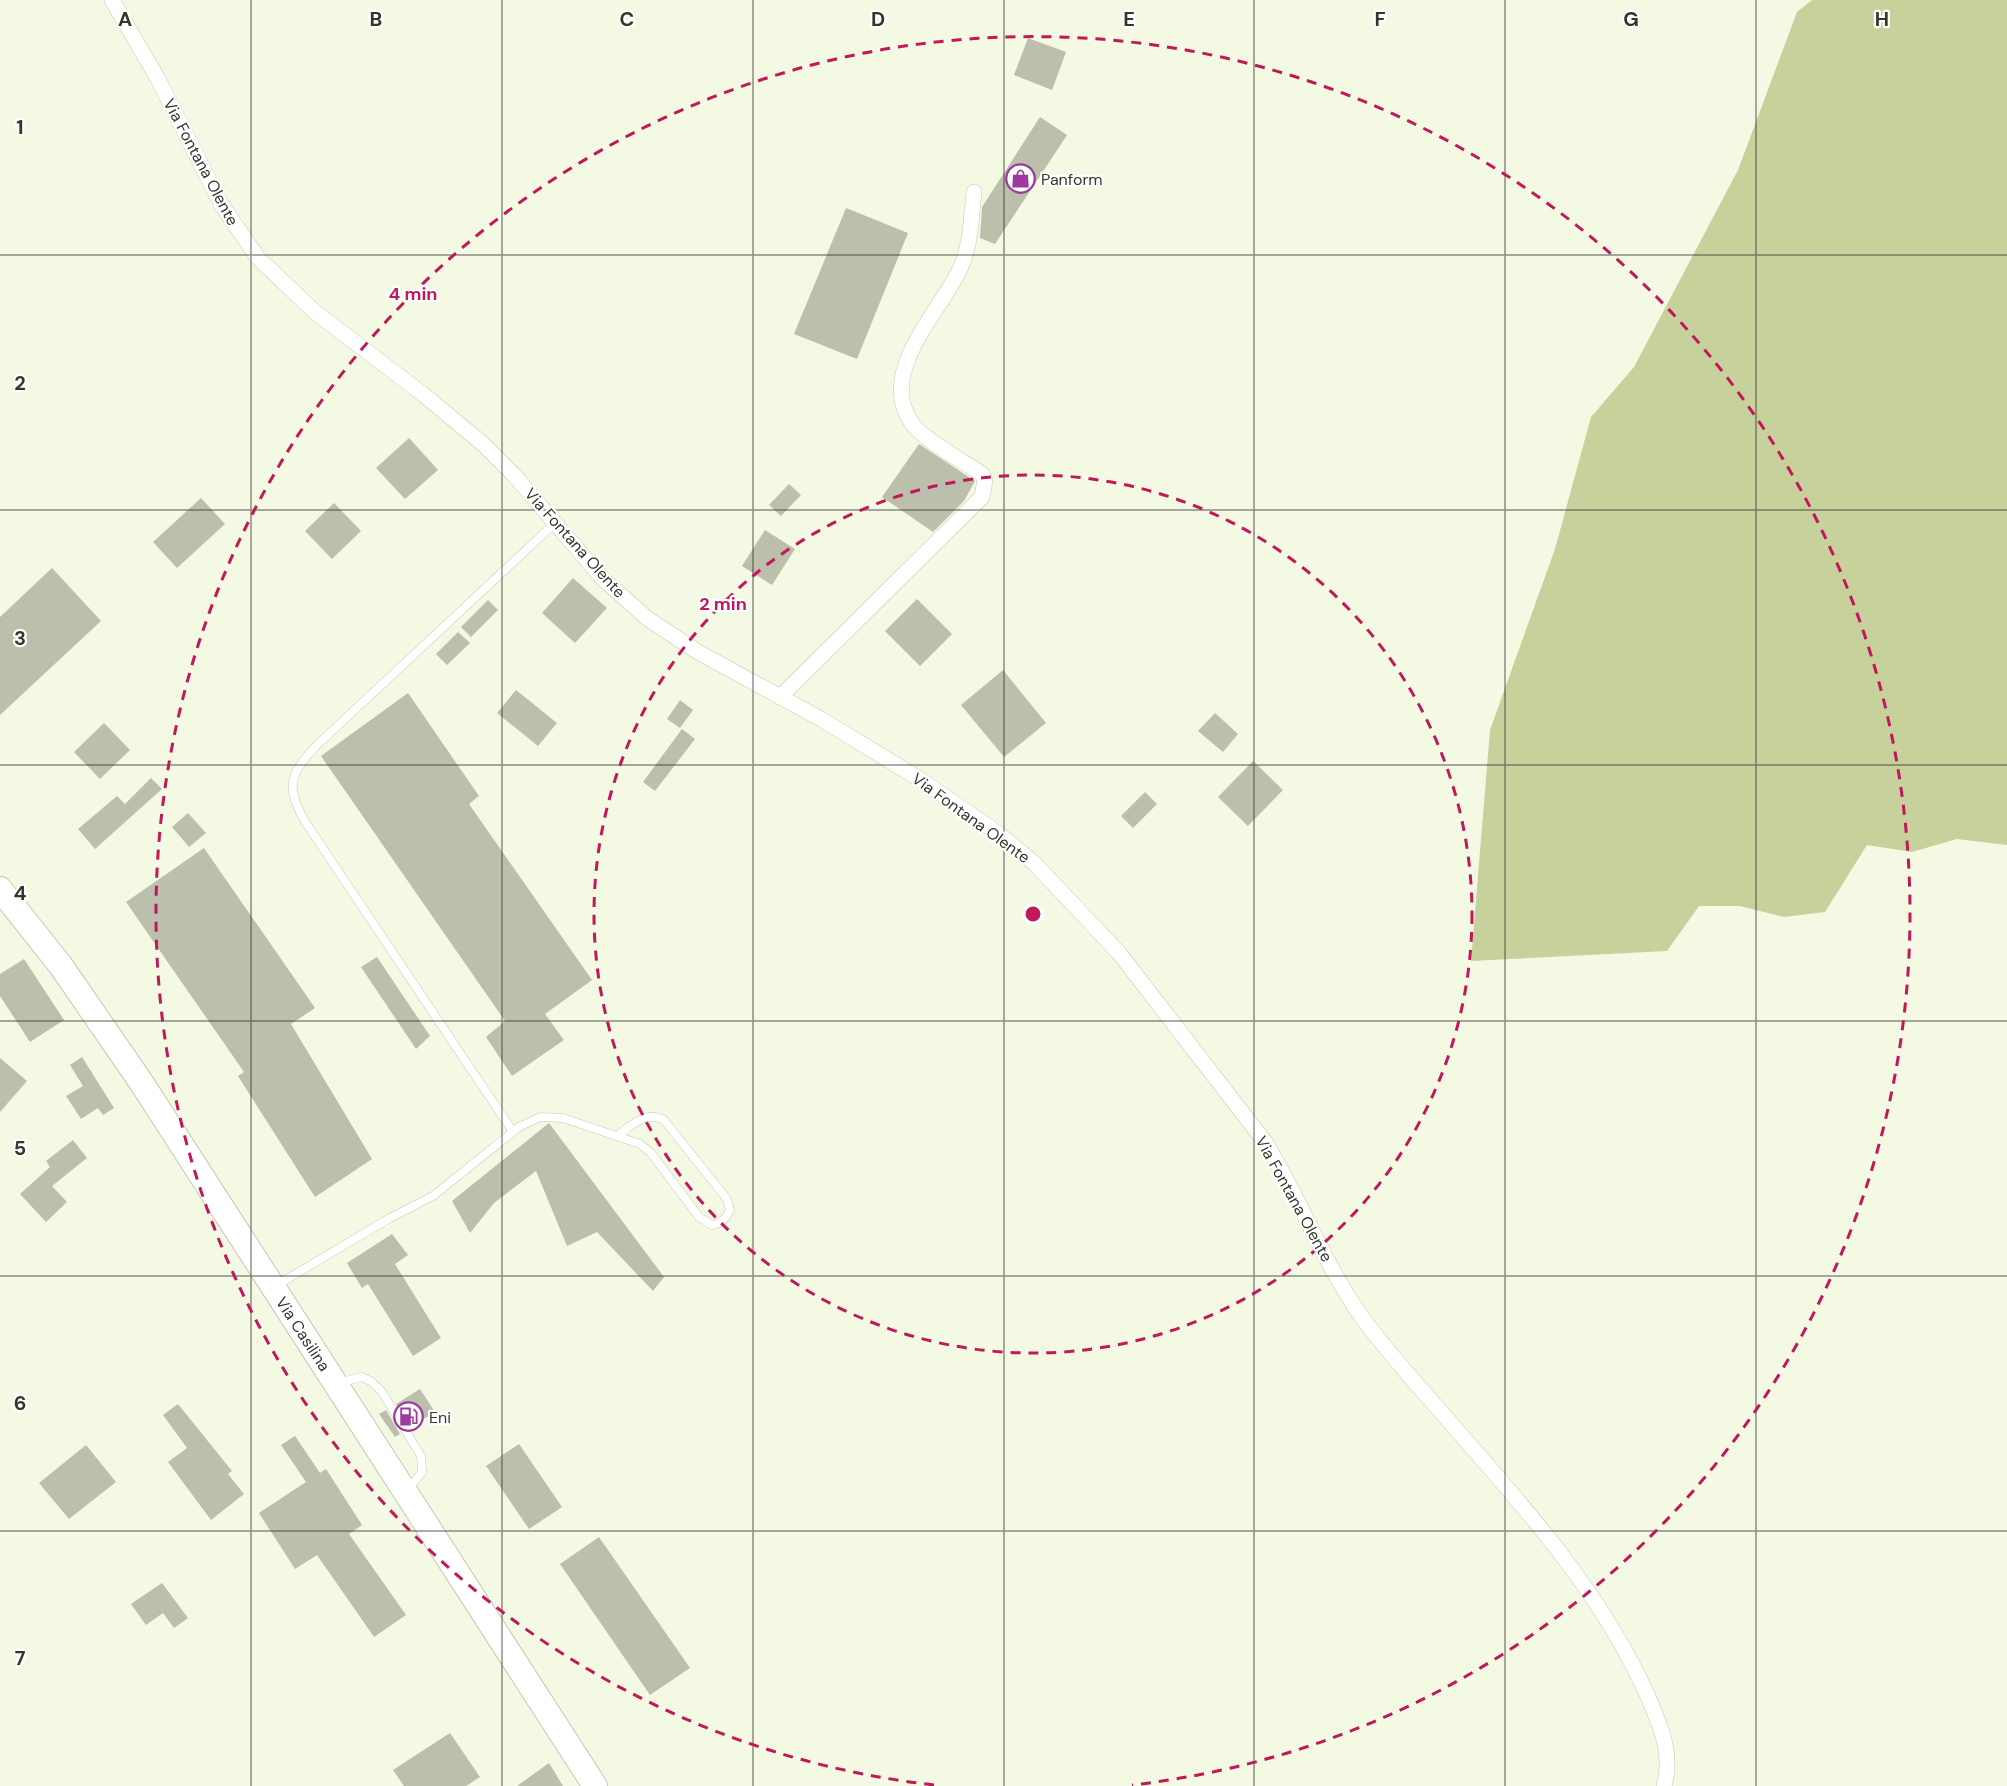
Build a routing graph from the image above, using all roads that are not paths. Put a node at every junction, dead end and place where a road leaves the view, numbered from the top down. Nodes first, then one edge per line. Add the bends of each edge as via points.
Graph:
1 (112, 0) edge
2 (974, 192) dead end
3 (555, 523) junction
4 (780, 697) junction
5 (0, 889) edge
6 (513, 1132) junction
7 (618, 1135) junction
8 (273, 1287) junction
9 (335, 1385) junction
10 (404, 1493) junction
11 (595, 1786) edge
12 (1664, 1786) edge

1 - 3 street, Via Fontana Olente via 158,79 216,196 258,258 315,312 483,444
2 - 4 street via 960,269 915,345 900,385 903,402 916,428 982,474 982,497
3 - 4 street, Via Fontana Olente via 603,579 648,619
3 - 6 lane via 316,746 295,771 292,782 295,802 306,823
4 - 12 street, Via Fontana Olente via 883,756 999,834 1059,887 1130,966 1265,1142 1312,1234 1363,1318 1552,1543 1598,1605 1636,1670 1662,1729 1668,1762
5 - 8 main road, Via Casilina via 92,1010
6 - 7 lane via 526,1122 546,1116
6 - 8 lane via 433,1196
7 - 7 lane via 646,1149 705,1222 717,1224 728,1215 727,1199 664,1120 655,1116 643,1118
8 - 9 main road, Via Casilina
9 - 10 main road, Via Casilina
9 - 10 lane via 362,1377 382,1392 422,1462 420,1477
10 - 11 main road, Via Casilina

